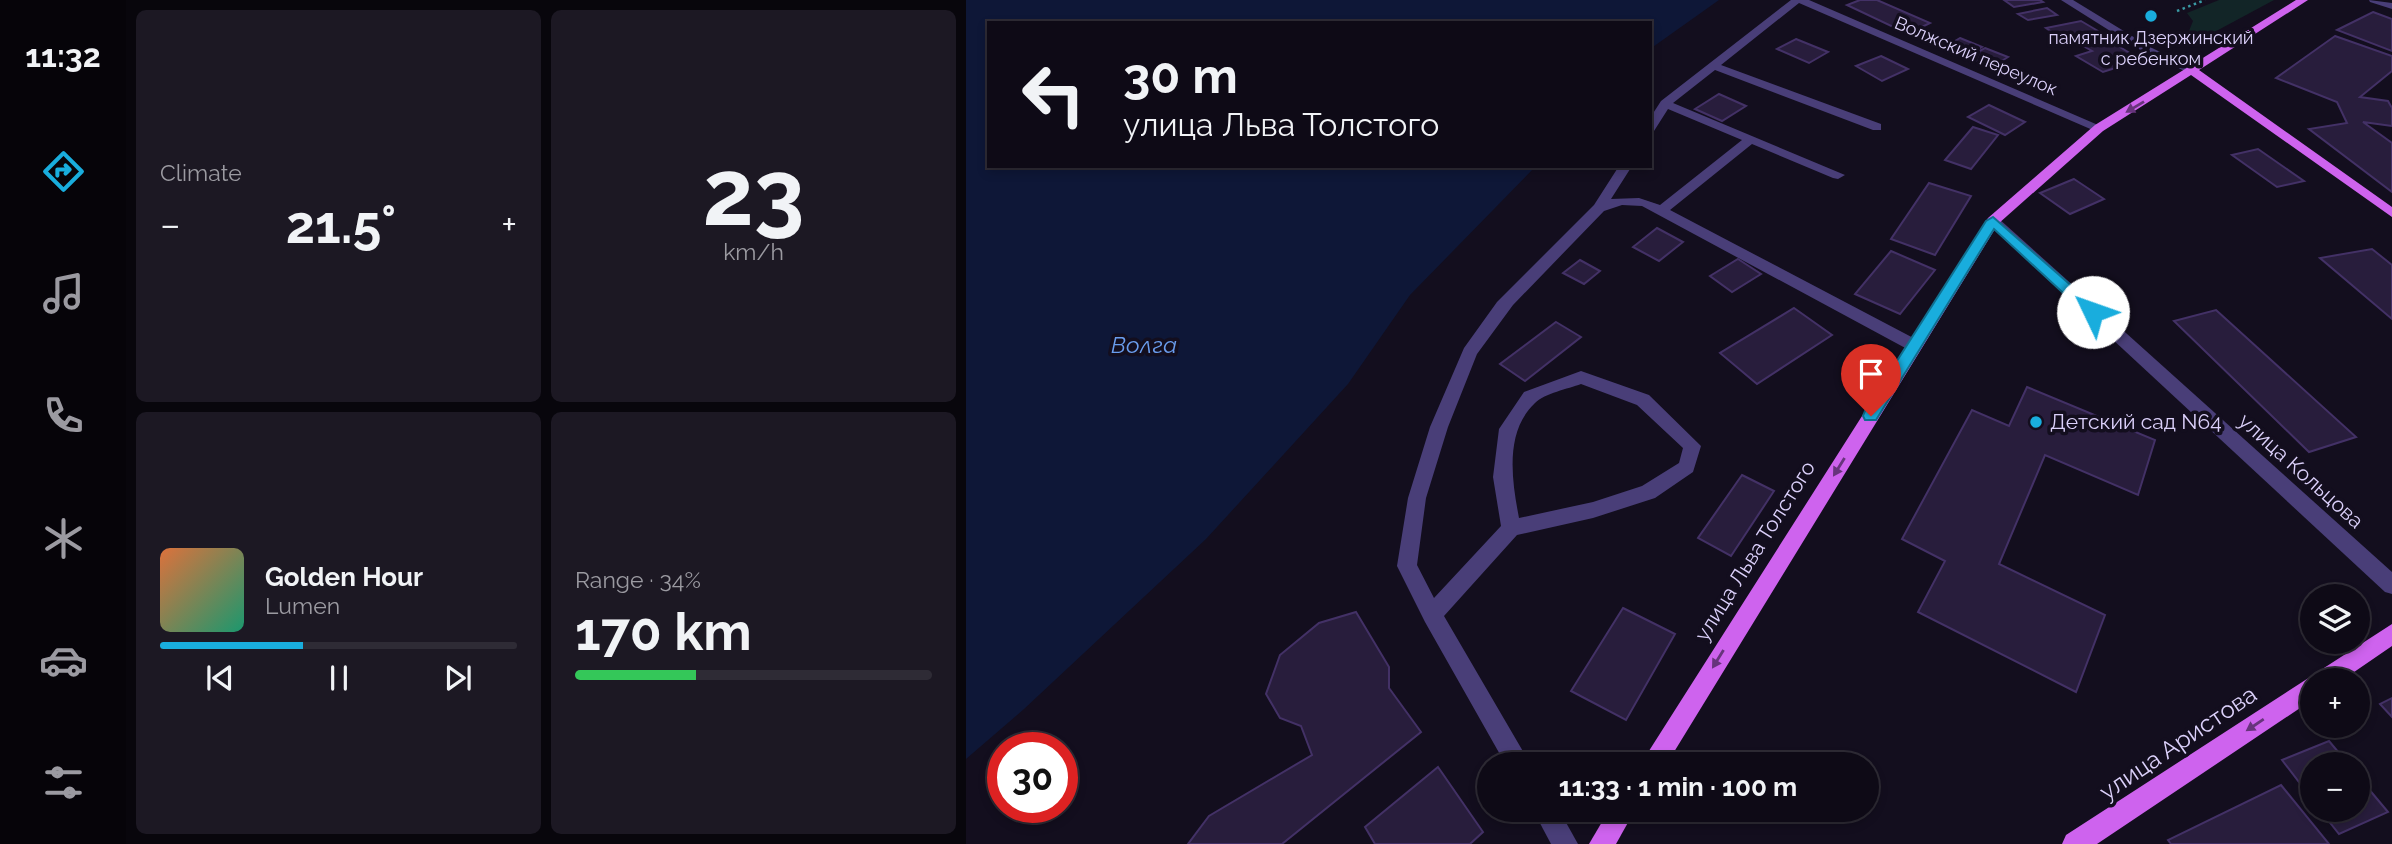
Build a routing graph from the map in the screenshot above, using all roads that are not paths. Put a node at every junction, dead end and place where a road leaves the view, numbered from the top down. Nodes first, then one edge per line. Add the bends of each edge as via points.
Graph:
1 (1799, 0) edge
2 (2066, 0) edge
3 (2303, 0) edge
4 (2374, 0) edge
5 (2392, 6) edge
6 (1714, 66) junction
7 (2193, 71) junction
8 (1665, 104) junction
9 (1652, 125) edge
10 (1877, 127) dead end
11 (2099, 128) junction
12 (1751, 139) junction
13 (1625, 168) edge
14 (1838, 175) dead end
15 (1599, 208) junction
16 (1661, 211) junction
17 (2392, 213) edge
18 (1993, 221) junction
19 (1914, 346) junction
20 (1511, 528) junction
21 (2392, 585) edge
22 (1432, 615) junction
23 (2392, 634) edge
24 (2341, 668) edge
25 (2300, 695) edge
26 (1511, 752) edge
27 (1660, 752) edge
28 (1552, 822) edge
29 (1616, 822) edge
30 (2089, 840) edge
31 (1565, 844) edge
32 (1602, 844) edge

1 - 6 street
1 - 11 street, Волжский переулок
2 - 7 street via 2146,49
3 - 7 main road, улица Льва Толстого
4 - 5 street
6 - 8 street
6 - 10 street
7 -> 11 main road, улица Льва Толстого
7 - 17 main road
8 - 9 street
8 - 12 street
11 - 18 main road, улица Льва Толстого
12 - 14 street
12 - 16 street
13 - 15 street
15 - 16 street via 1625,200
15 - 22 street via 1505,303 1470,352 1439,427 1417,498 1407,566
16 - 19 street
18 - 19 main road, улица Льва Толстого
18 - 21 street, улица Кольцова
19 -> 27 main road, улица Льва Толстого
20 - 20 street via 1648,492 1687,467 1692,446 1643,400 1581,377 1530,397 1508,429 1502,477
20 - 22 street
22 - 26 street
23 - 24 main road
25 -> 30 main road, улица Аристова
28 - 31 street
29 - 32 main road

